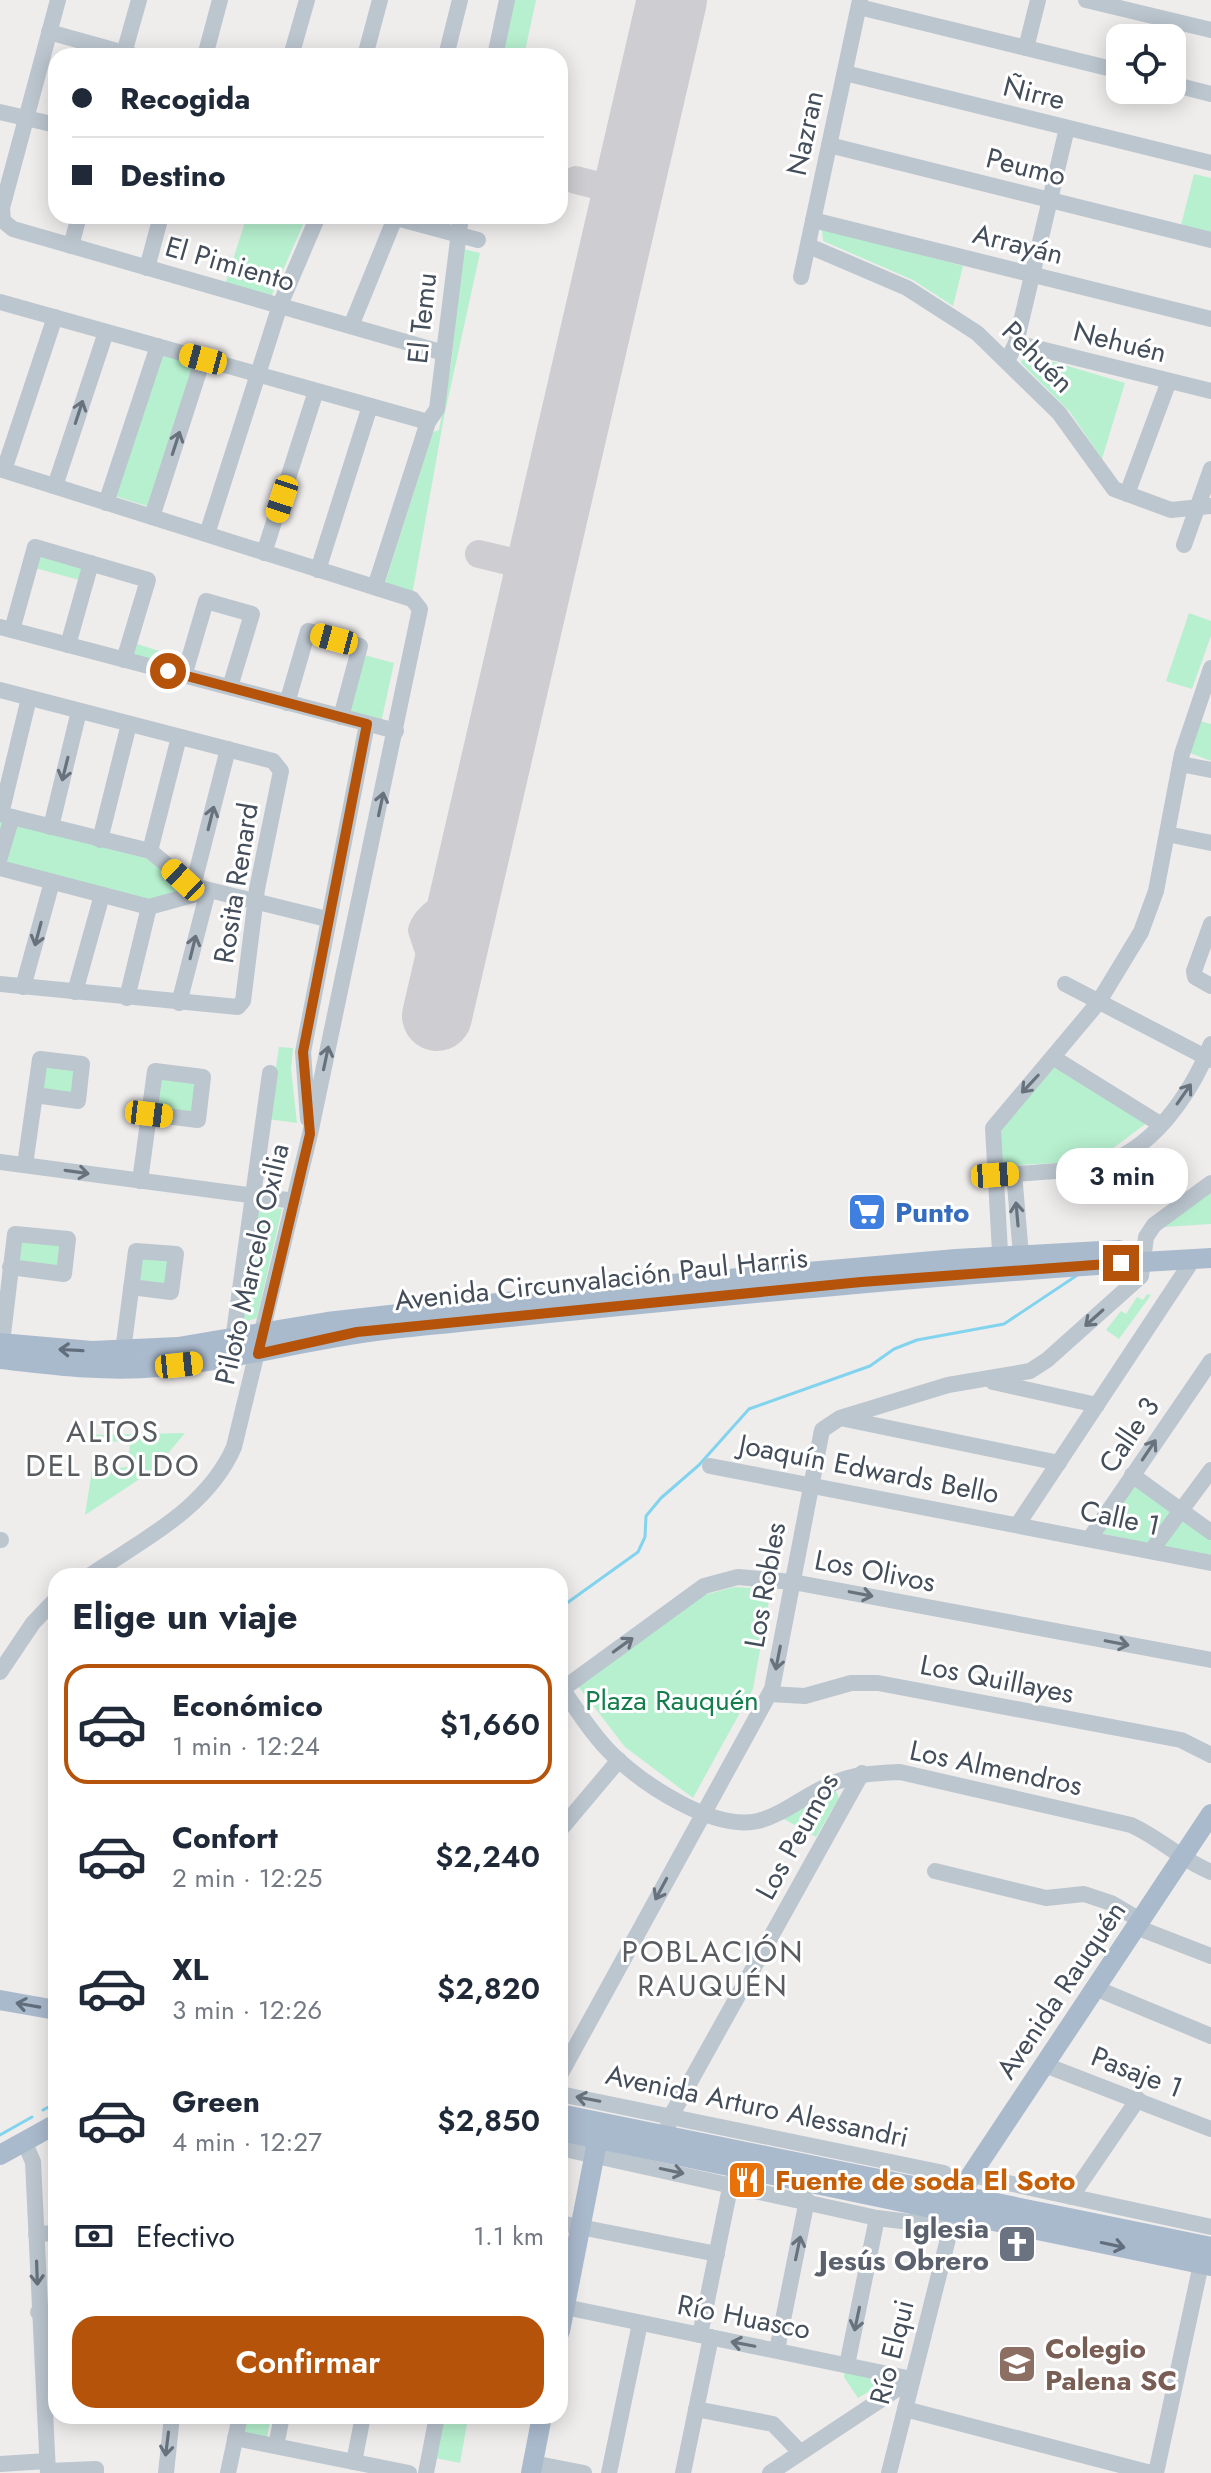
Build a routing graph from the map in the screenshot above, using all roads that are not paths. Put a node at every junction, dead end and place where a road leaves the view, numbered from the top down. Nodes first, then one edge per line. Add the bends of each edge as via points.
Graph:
1 (58, 0) edge
2 (139, 0) edge
3 (220, 0) edge
4 (307, 0) edge
5 (380, 0) edge
6 (460, 0) edge
7 (507, 0) edge
8 (1038, 0) edge
9 (1086, 0) edge
10 (859, 4) edge
11 (1211, 30) edge
12 (49, 32) junction
13 (108, 48) edge
14 (131, 48) edge
15 (207, 48) edge
16 (293, 48) edge
17 (367, 48) edge
18 (448, 48) edge
19 (497, 48) edge
20 (1026, 48) junction
21 (1106, 68) edge
22 (845, 73) junction
23 (1186, 88) edge
24 (1211, 94) edge
25 (0, 112) edge
26 (25, 117) junction
27 (48, 123) edge
28 (1067, 128) junction
29 (829, 145) junction
30 (1211, 163) edge
31 (1052, 200) junction
32 (813, 220) junction
33 (2, 222) edge
34 (77, 224) edge
35 (159, 224) edge
36 (315, 224) edge
37 (389, 224) edge
38 (419, 224) edge
39 (459, 224) edge
40 (457, 234) junction
41 (478, 240) dead end
42 (1211, 240) edge
43 (71, 246) junction
44 (809, 246) junction
45 (147, 268) junction
46 (1033, 275) junction
47 (801, 277) dead end
48 (0, 302) edge
49 (280, 305) junction
50 (55, 317) junction
51 (1211, 319) edge
52 (351, 326) junction
53 (106, 332) junction
54 (1016, 343) junction
55 (158, 346) junction
56 (444, 353) junction
57 (203, 359) junction
58 (1008, 359) junction
59 (258, 374) junction
60 (1169, 381) junction
61 (316, 391) junction
62 (1211, 391) edge
63 (370, 406) junction
64 (428, 422) junction
65 (1211, 469) edge
66 (2, 470) edge
67 (55, 486) junction
68 (1127, 494) junction
69 (106, 503) junction
70 (1204, 507) edge
71 (152, 517) junction
72 (207, 534) junction
73 (1184, 545) dead end
74 (264, 553) junction
75 (91, 563) junction
76 (318, 570) junction
77 (375, 587) junction
78 (6, 629) edge
79 (68, 645) junction
80 (124, 660) junction
81 (1211, 668) edge
82 (184, 676) junction
83 (230, 687) junction
84 (0, 690) edge
85 (29, 698) junction
86 (287, 703) junction
87 (79, 711) junction
88 (1204, 713) edge
89 (341, 717) junction
90 (129, 724) junction
91 (367, 724) junction
92 (396, 731) junction
93 (179, 737) junction
94 (228, 749) junction
95 (1180, 764) junction
96 (1211, 770) edge
97 (4, 815) edge
98 (51, 827) junction
99 (1167, 834) junction
100 (100, 840) junction
101 (1211, 843) edge
102 (150, 851) junction
103 (0, 857) edge
104 (0, 868) edge
105 (52, 882) junction
106 (200, 888) junction
107 (102, 895) junction
108 (257, 902) junction
109 (149, 907) junction
110 (359, 912) junction
111 (329, 913) junction
112 (1211, 924) edge
113 (0, 984) edge
114 (1065, 984) dead end
115 (1211, 986) edge
116 (23, 987) junction
117 (75, 992) junction
118 (127, 998) junction
119 (179, 1003) junction
120 (1098, 1003) junction
121 (1209, 1054) edge
122 (1054, 1058) junction
123 (270, 1073) dead end
124 (35, 1095) junction
125 (149, 1114) junction
126 (1160, 1124) junction
127 (310, 1134) junction
128 (0, 1162) edge
129 (25, 1165) junction
130 (1014, 1173) junction
131 (995, 1175) junction
132 (140, 1181) junction
133 (1211, 1183) edge
134 (253, 1196) junction
135 (294, 1201) junction
136 (1211, 1245) edge
137 (1144, 1255) junction
138 (1202, 1258) edge
139 (1011, 1263) junction
140 (10, 1267) dead end
141 (131, 1287) junction
142 (233, 1340) junction
143 (260, 1344) junction
144 (1, 1348) edge
145 (123, 1351) junction
146 (1211, 1361) edge
147 (985, 1381) junction
148 (1097, 1405) junction
149 (840, 1418) junction
150 (1059, 1463) junction
151 (710, 1466) dead end
152 (1211, 1470) edge
153 (1132, 1475) junction
154 (809, 1486) junction
155 (1181, 1511) junction
156 (1018, 1524) junction
157 (1211, 1532) edge
158 (1090, 1538) junction
159 (1151, 1551) junction
160 (1211, 1563) edge
161 (101, 1568) edge
162 (793, 1582) junction
163 (48, 1607) edge
164 (1211, 1660) edge
165 (2, 1665) edge
166 (568, 1684) edge
167 (770, 1694) junction
168 (568, 1698) edge
169 (1211, 1755) edge
170 (619, 1760) junction
171 (862, 1773) junction
172 (702, 1812) junction
173 (1211, 1814) edge
174 (568, 1821) edge
175 (1183, 1860) junction
176 (935, 1871) dead end
177 (1211, 1872) edge
178 (1138, 1924) junction
179 (1211, 1956) edge
180 (1095, 1988) junction
181 (0, 2000) edge
182 (48, 2009) edge
183 (1211, 2036) edge
184 (568, 2060) edge
185 (1045, 2065) junction
186 (568, 2096) edge
187 (1138, 2099) junction
188 (568, 2119) edge
189 (668, 2126) junction
190 (48, 2128) edge
191 (1211, 2129) edge
192 (568, 2133) edge
193 (598, 2139) junction
194 (24, 2141) junction
195 (568, 2146) edge
196 (0, 2155) edge
197 (944, 2173) dead end
198 (971, 2175) junction
199 (731, 2183) junction
200 (1071, 2197) junction
201 (807, 2200) junction
202 (955, 2212) junction
203 (877, 2218) junction
204 (568, 2225) edge
205 (581, 2227) junction
206 (1211, 2227) edge
207 (48, 2233) edge
208 (36, 2234) junction
209 (717, 2254) junction
210 (1208, 2259) edge
211 (568, 2292) edge
212 (568, 2308) edge
213 (48, 2311) edge
214 (38, 2312) junction
215 (640, 2323) junction
216 (705, 2336) junction
217 (777, 2350) junction
218 (847, 2365) junction
219 (912, 2379) junction
220 (48, 2383) edge
221 (696, 2409) junction
222 (905, 2409) junction
223 (49, 2424) edge
224 (171, 2424) edge
225 (238, 2424) edge
226 (280, 2424) edge
227 (355, 2424) edge
228 (361, 2424) edge
229 (435, 2424) edge
230 (540, 2424) edge
231 (235, 2438) junction
232 (276, 2446) junction
233 (799, 2451) junction
234 (350, 2461) junction
235 (0, 2464) edge
236 (48, 2468) edge
237 (532, 2468) edge
238 (96, 2473) edge
239 (166, 2473) edge
240 (228, 2473) edge
241 (409, 2473) edge
242 (426, 2473) edge
243 (584, 2473) edge
244 (609, 2473) edge
245 (683, 2473) edge
246 (770, 2473) edge
247 (889, 2473) edge
248 (1153, 2473) edge

1 - 12 street
2 - 14 street
3 - 15 street
4 - 16 street
5 - 17 street
6 - 18 street
7 - 19 street
8 - 20 street
9 - 11 street
10 - 20 street
10 - 22 street, Nazran
12 - 13 street
12 - 26 street
20 - 21 street
22 - 28 street, Ñirre
22 - 29 street, Nazran
23 - 24 street
25 - 26 street
26 - 27 street
26 - 33 street
28 - 30 street, Ñirre
28 - 31 street
29 - 31 street, Peumo
29 - 32 street, Nazran
31 - 42 street, Peumo
31 - 46 street
32 - 44 street, Nazran
32 - 46 street, Arrayán
33 - 43 street, El Pimiento
34 - 43 street
35 - 45 street
36 - 49 street
37 - 52 street
38 - 40 street
39 - 40 street, El Temu
40 - 41 street
40 - 56 street, El Temu
43 - 45 street, El Pimiento
44 - 47 street, Nazran
44 - 58 street, Pehuén via 925,298
45 - 49 street, El Pimiento
46 - 51 street, Arrayán
46 - 54 street
48 - 50 street
49 - 52 street, El Pimiento
49 - 59 street
50 - 53 street
50 - 66 street
52 - 56 street, El Pimiento
53 - 55 street
67 -> 53 street
54 - 58 street
54 - 60 street, Nehuén
55 - 57 street
55 - 69 street
56 - 64 street, El Temu via 437,409
57 - 59 street
71 -> 57 street
58 - 68 street, Pehuén via 1059,413 1109,485
59 - 61 street
59 - 72 street
60 - 62 street, Nehuén
60 - 68 street
61 - 63 street
61 - 74 street
63 - 64 street
63 - 76 street
64 - 77 street, El Temu
65 - 70 street
66 - 67 street
67 - 69 street
68 - 70 street, Pehuén via 1171,510
69 - 71 street
70 - 73 street
71 - 72 street
72 - 74 street
74 - 76 street
75 - 78 street via 35,547
75 - 79 street
75 - 80 street via 148,580
76 - 77 street
77 - 92 street, Piloto Marcelo Oxilia via 418,604 420,612
78 - 79 street
79 - 80 street
80 - 82 street
81 - 88 street
82 - 83 street
82 - 83 street via 206,601 252,614
83 - 86 street
84 - 85 street
85 - 87 street
85 - 97 street
86 - 89 street
86 - 89 street via 308,631 360,646
87 - 90 street
87 -> 98 street
88 - 95 street
89 - 91 street
90 - 93 street
90 - 100 street
91 - 92 street
91 - 111 street, Piloto Marcelo Oxilia
110 -> 92 street, Piloto Marcelo Oxilia
93 - 94 street
93 - 102 street
106 -> 94 street
94 - 108 street, Rosita Renard via 279,766
95 - 96 street
95 - 99 street
97 - 98 street
97 - 103 street
98 - 100 street
99 - 101 street
99 - 120 street via 1141,932
100 - 102 street
102 - 106 street
104 - 105 street
105 - 107 street
105 -> 116 street
106 - 108 street
106 - 109 street
119 -> 106 street
107 - 109 street
107 - 117 street
108 - 111 street
108 - 119 street, Rosita Renard via 243,1001 238,1007
109 - 118 street
110 - 111 street
127 -> 110 street, Piloto Marcelo Oxilia
111 - 127 street, Piloto Marcelo Oxilia via 303,1052
112 - 115 street via 1194,971 1197,980
113 - 116 street
114 - 120 street
116 - 117 street
117 - 118 street
118 - 119 street
120 - 121 street
120 - 122 street
126 -> 121 street
122 - 126 street
122 -> 131 street via 996,1122
123 - 134 street
124 - 124 street via 40,1059 82,1064 78,1101
124 - 129 street
125 - 125 street via 155,1071 203,1077 198,1120
125 - 132 street
126 - 130 street via 1135,1150 1097,1165
127 - 135 street, Piloto Marcelo Oxilia
128 - 129 street
129 -> 132 street
130 - 131 street
139 -> 130 street
131 - 139 street
132 - 134 street
133 - 137 street via 1154,1225
134 - 135 street
134 - 142 street
135 - 143 street, Piloto Marcelo Oxilia
136 - 137 main road, Avenida Circunvalación Paul Harris
137 - 138 main road, Avenida Circunvalación Paul Harris
137 - 139 main road, Avenida Circunvalación Paul Harris
137 -> 147 street via 1141,1276 1047,1360 1030,1371
138 - 148 street
139 - 143 main road, Avenida Circunvalación Paul Harris
140 - 144 street
141 - 141 street via 136,1251 176,1254 171,1292
141 - 145 street
142 - 143 main road, Avenida Circunvalación Paul Harris
142 - 145 main road, Avenida Circunvalación Paul Harris
143 - 144 main road, Avenida Circunvalación Paul Harris via 133,1369
143 - 161 street, Piloto Marcelo Oxilia via 234,1447 214,1482 181,1515
145 -> 144 main road, Avenida Circunvalación Paul Harris
153 -> 146 street, Calle 3
147 - 148 street
147 - 149 street via 948,1385
148 - 150 street
149 - 150 street
149 - 154 street, Los Robles via 819,1435
150 - 156 street
151 - 154 street, Joaquín Edwards Bello
152 - 155 street
153 - 155 street
153 - 158 street, Calle 3
154 - 156 street, Joaquín Edwards Bello
154 - 162 street, Los Robles
155 - 157 street
155 - 159 street
156 - 158 street, Calle 1
158 - 159 street, Calle 1
159 - 160 street, Calle 1
162 -> 164 street, Los Olivos
166 -> 162 street, Los Olivos via 704,1586 738,1577
162 -> 167 street, Los Robles
163 - 165 street
167 - 169 street, Los Quillayes via 805,1696 851,1683 878,1683 1181,1740
167 - 172 street, Los Robles
168 - 170 street, Los Almendros
170 - 172 street, Los Almendros via 677,1802
170 - 174 street
171 - 172 street, Los Almendros via 757,1821
171 - 175 street, Los Almendros via 900,1772 1131,1825 1154,1835
171 - 189 street, Los Peumos
172 -> 184 street, Los Robles
173 - 175 main road, Avenida Rauquén
175 - 177 street, Los Almendros
175 - 178 main road, Avenida Rauquén
176 - 178 street via 1046,1898 1084,1894 1111,1903
178 - 179 street
178 - 180 main road, Avenida Rauquén
180 - 183 street
180 - 185 main road, Avenida Rauquén
182 -> 181 main road
185 - 187 street, Pasaje 1
185 - 198 main road, Avenida Rauquén
189 -> 186 street, Avenida Arturo Alessandri
187 - 191 street, Pasaje 1
187 - 200 street
188 - 193 main road, Avenida Arturo Alessandri
189 - 193 main road, Avenida Arturo Alessandri
189 - 197 street, Avenida Arturo Alessandri
189 - 202 main road, Avenida Arturo Alessandri
190 - 194 main road
192 - 193 main road, Avenida Arturo Alessandri
193 - 195 street, Avenida Arturo Alessandri
193 -> 199 street, Avenida Arturo Alessandri
193 - 202 main road, Avenida Arturo Alessandri
193 - 205 main road
194 - 196 main road
194 - 208 street via 33,2162
198 - 200 street
198 - 202 main road, Avenida Rauquén
199 - 201 street, Avenida Arturo Alessandri
199 - 209 street
200 - 206 street
201 - 203 street, Avenida Arturo Alessandri
217 -> 201 street
202 - 203 street, Avenida Arturo Alessandri
202 - 210 main road, Avenida Arturo Alessandri
202 - 219 street, Río Elqui
203 -> 218 street
204 - 205 street
205 - 209 street
205 - 211 main road
207 - 208 street
208 -> 214 street
209 - 216 street
210 - 248 street
212 - 215 street, Río Huasco
213 - 214 street
214 - 220 street
215 - 216 street, Río Huasco
215 - 244 street
217 -> 216 street, Río Huasco
216 - 221 street
217 - 218 street, Río Huasco
218 - 219 street, Río Huasco
219 - 222 street, Río Elqui
219 - 233 street
221 - 233 street via 773,2424
221 - 245 street
222 - 247 street, Río Elqui
222 - 248 street
223 - 236 street
224 -> 239 street
225 - 231 street
226 - 232 street
227 - 234 street
228 - 234 street
229 - 242 street
230 - 237 main road
231 - 232 street
231 - 240 street
232 - 234 street
233 - 246 street
234 - 241 street
235 - 236 street
236 - 238 street
237 - 243 street

